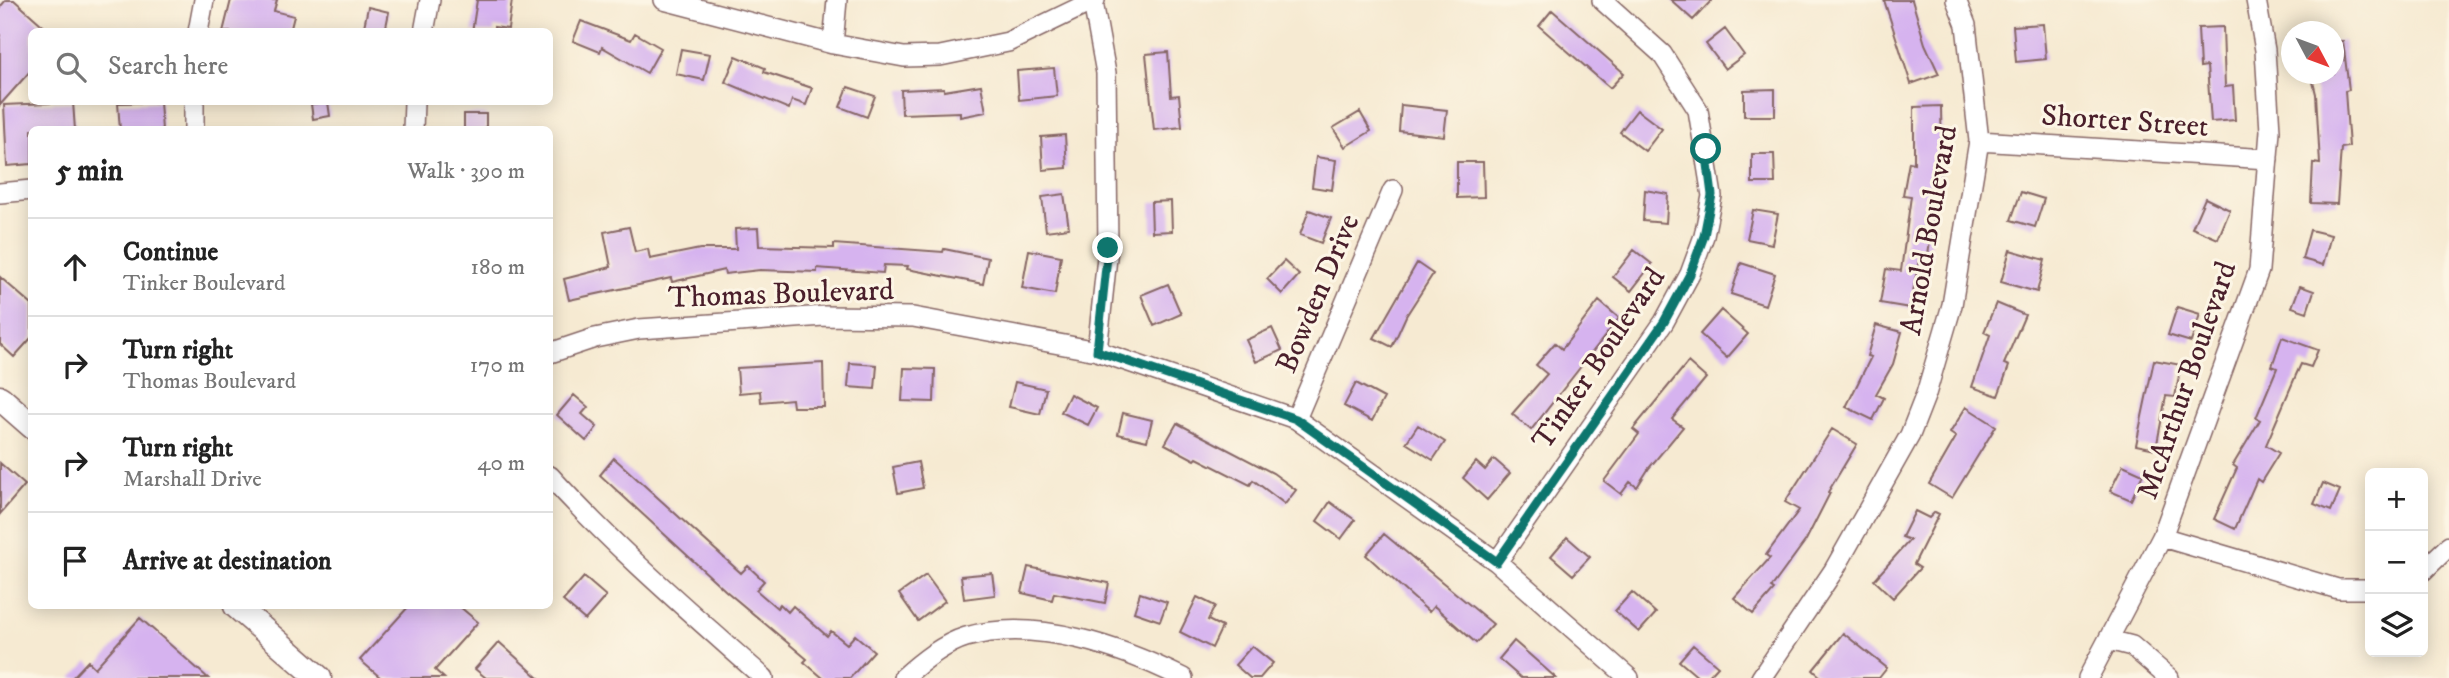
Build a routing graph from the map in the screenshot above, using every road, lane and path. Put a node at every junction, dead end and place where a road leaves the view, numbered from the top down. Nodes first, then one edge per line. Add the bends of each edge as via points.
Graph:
1 (204, 0) edge
2 (430, 0) edge
3 (664, 0) edge
4 (837, 0) edge
5 (1602, 0) edge
6 (1956, 0) edge
7 (2256, 0) edge
8 (1094, 1) edge
9 (199, 28) edge
10 (425, 28) edge
11 (833, 44) junction
12 (194, 105) edge
13 (414, 105) edge
14 (194, 126) edge
15 (413, 126) edge
16 (1979, 141) junction
17 (2268, 159) junction
18 (28, 190) edge
19 (1393, 190) dead end
20 (0, 193) edge
21 (1097, 351) junction
22 (553, 353) edge
23 (2, 404) edge
24 (1296, 419) junction
25 (28, 423) edge
26 (553, 479) edge
27 (2162, 537) junction
28 (2449, 546) edge
29 (1497, 562) junction
30 (2428, 567) edge
31 (2365, 590) edge
32 (248, 609) edge
33 (2109, 640) junction
34 (318, 678) edge
35 (764, 678) edge
36 (903, 678) edge
37 (1184, 678) edge
38 (1629, 678) edge
39 (1761, 678) edge
40 (2088, 678) edge
41 (2169, 678) edge

1 - 9 street
2 - 10 street
3 - 11 street
4 - 11 street
5 - 29 street, Tinker Boulevard via 1662,54 1698,110 1712,195 1690,274 1664,322
6 - 16 street, Arnold Boulevard via 1966,25
7 - 17 street, McArthur Boulevard via 2266,50
8 - 11 street via 1008,42 940,56 904,57
8 - 21 street via 1106,73 1108,248
12 - 14 street
13 - 15 street
16 - 17 street, Shorter Street
16 - 39 street, Arnold Boulevard via 1952,305 1910,435 1834,570
17 - 27 street, McArthur Boulevard via 2259,270
18 - 20 street
19 - 24 street, Bowden Drive
21 - 22 street, Thomas Boulevard via 913,317 824,316 639,329
21 - 24 street, Thomas Boulevard
23 - 25 main road
24 - 29 street, Thomas Boulevard
26 - 35 street via 654,581
27 - 31 street via 2338,589
27 - 33 street, McArthur Boulevard
28 - 30 street
29 - 38 street, Thomas Boulevard
32 - 34 main road
33 - 40 street, McArthur Boulevard
33 - 41 street via 2132,646
36 - 37 street via 925,659 966,637 1028,631 1120,649

